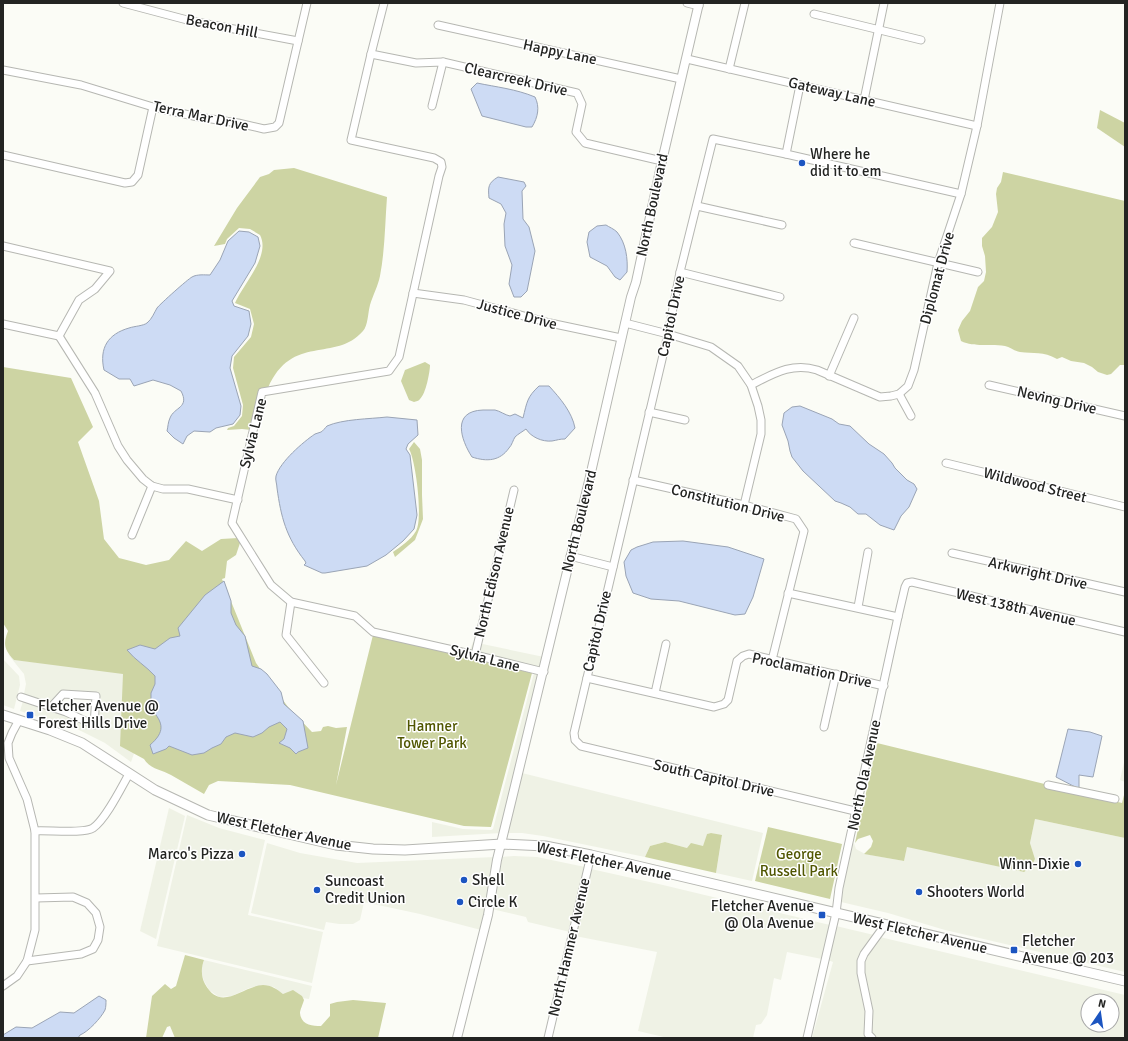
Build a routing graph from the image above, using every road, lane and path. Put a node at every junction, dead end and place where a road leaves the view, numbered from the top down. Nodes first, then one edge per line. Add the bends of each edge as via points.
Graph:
1 (123, 3) edge
2 (307, 3) edge
3 (384, 3) edge
4 (687, 3) edge
5 (745, 3) edge
6 (884, 3) edge
7 (1000, 3) edge
8 (699, 4) edge
9 (814, 14) dead end
10 (438, 25) dead end
11 (878, 29) junction
12 (921, 40) dead end
13 (298, 41) junction
14 (371, 54) junction
15 (687, 59) junction
16 (443, 62) junction
17 (729, 69) junction
18 (3, 70) edge
19 (682, 79) junction
20 (800, 85) junction
21 (864, 100) junction
22 (432, 106) dead end
23 (153, 107) junction
24 (977, 126) junction
25 (786, 154) junction
26 (3, 155) edge
27 (662, 161) junction
28 (961, 194) junction
29 (697, 206) junction
30 (782, 225) dead end
31 (854, 243) dead end
32 (3, 246) edge
33 (938, 262) junction
34 (680, 272) junction
35 (978, 272) dead end
36 (413, 293) junction
37 (780, 297) dead end
38 (854, 318) dead end
39 (625, 323) junction
40 (3, 324) edge
41 (668, 334) junction
42 (59, 336) junction
43 (621, 338) junction
44 (829, 376) junction
45 (751, 385) junction
46 (989, 385) dead end
47 (899, 394) junction
48 (649, 412) junction
49 (911, 416) dead end
50 (1125, 416) edge
51 (685, 420) dead end
52 (946, 463) dead end
53 (633, 480) junction
54 (152, 486) junction
55 (514, 490) dead end
56 (238, 500) junction
57 (744, 505) junction
58 (1125, 507) edge
59 (132, 535) dead end
60 (868, 552) dead end
61 (952, 553) dead end
62 (570, 556) junction
63 (613, 566) junction
64 (907, 583) joint
65 (1125, 592) edge
66 (788, 593) junction
67 (291, 602) junction
68 (858, 607) junction
69 (898, 617) junction
70 (1125, 632) edge
71 (666, 644) dead end
72 (475, 655) junction
73 (772, 660) junction
74 (544, 672) junction
75 (836, 674) junction
76 (587, 678) junction
77 (324, 683) dead end
78 (884, 686) junction
79 (654, 693) junction
80 (21, 697) dead end
81 (51, 707) junction
82 (3, 716) edge
83 (19, 720) junction
84 (824, 727) dead end
85 (575, 740) joint
86 (129, 774) junction
87 (1048, 785) dead end
88 (1115, 799) dead end
89 (856, 811) junction
90 (35, 831) junction
91 (502, 844) junction
92 (591, 856) junction
93 (36, 898) junction
94 (836, 913) junction
95 (885, 925) junction
96 (27, 961) junction
97 (1125, 981) edge
98 (3, 986) edge
99 (457, 1038) edge
100 (548, 1038) edge
101 (807, 1038) edge
102 (872, 1038) edge

1 - 13 street, Beacon Hill via 191,21
2 - 13 street, Terra Mar Drive
3 - 14 street
4 - 8 street
5 - 17 street
6 - 11 street
7 - 24 street, Diplomat Drive
8 - 15 street, North Boulevard
9 - 11 street
10 - 19 street, Happy Lane
11 - 12 street
11 - 21 street
13 - 23 street, Terra Mar Drive via 279,123 274,127 264,129
14 - 16 street, Clearcreek Drive via 416,63
14 - 36 street, Sylvia Lane via 351,140 434,158 442,164
15 - 17 street, Gateway Lane
15 - 19 street, North Boulevard
16 - 22 street
16 - 27 street, Clearcreek Drive via 577,93 582,104 576,132 585,143
17 - 20 street, Gateway Lane
18 - 23 street, Terra Mar Drive via 81,85
19 - 27 street, North Boulevard
20 - 21 street, Gateway Lane
20 - 25 street
21 - 24 street, Gateway Lane
23 - 26 street via 138,175 132,182 125,183
24 - 28 street, Diplomat Drive
25 - 28 street, Capitol Drive
25 - 29 street, Capitol Drive via 713,139
27 - 39 street, North Boulevard
28 - 33 street, Diplomat Drive
29 - 30 street
29 - 34 street, Capitol Drive
31 - 33 street
32 - 42 street via 110,271 95,289 79,300
33 - 35 street
33 - 47 street, Diplomat Drive via 914,370 908,386
34 - 37 street
34 - 41 street, Capitol Drive
36 - 43 street, Justice Drive via 464,300 550,323
36 - 56 street, Sylvia Lane via 399,357 389,371 262,392
38 - 44 street
39 - 41 street
39 - 43 street, North Boulevard
40 - 42 street
41 - 45 street via 711,347 738,366
41 - 48 street, Capitol Drive
42 - 54 street via 96,393 118,446 143,479
43 - 62 street, North Boulevard
44 - 45 street via 811,368 793,367 775,372
44 - 47 street via 880,397
45 - 57 street via 758,406 761,434
46 - 50 street, Neving Drive
47 - 49 street
48 - 51 street
48 - 53 street, Capitol Drive
52 - 58 street, Wildwood Street
53 - 57 street, Constitution Drive
53 - 63 street, Capitol Drive
54 - 56 street via 188,489
54 - 59 street
55 - 72 street, North Edison Avenue
56 - 67 street, Sylvia Lane via 232,523 271,584
57 - 66 street, Constitution Drive via 796,519 804,531
60 - 68 street
61 - 65 street, Arkwright Drive
62 - 63 street
62 - 74 street, North Boulevard
63 - 76 street, Capitol Drive
64 - 69 street, North Ola Avenue
64 - 70 street, West 138th Avenue via 912,582
66 - 68 street
66 - 73 street, Constitution Drive
67 - 72 street, Sylvia Lane via 356,616 373,632
67 - 77 street via 286,635
68 - 69 street
69 - 78 street, North Ola Avenue
71 - 79 street
72 - 74 street, Sylvia Lane
73 - 75 street, Proclamation Drive
73 - 79 street, Proclamation Drive via 749,654 742,656 737,661 728,700 714,707
74 - 91 street, North Boulevard
75 - 78 street, Proclamation Drive
75 - 84 street
76 - 79 street, Proclamation Drive
76 - 85 street, Capitol Drive via 574,734
78 - 89 street, North Ola Avenue
80 - 81 street
81 - 81 street via 82,719 94,725 96,696 63,694
82 - 83 main road, West Fletcher Avenue
83 - 86 main road, West Fletcher Avenue via 82,743
83 - 90 street via 8,744 9,758 27,799
85 - 89 street, South Capitol Drive via 581,746
86 - 90 street via 105,814 93,828 75,832
86 - 91 main road, West Fletcher Avenue via 155,790 208,815 336,845 405,850
87 - 88 street
89 - 94 street, North Ola Avenue
90 - 93 street
91 - 92 main road, West Fletcher Avenue via 545,846
91 - 99 street, North Boulevard via 488,915
92 - 94 main road, West Fletcher Avenue
92 - 100 street, North Hamner Avenue
93 - 96 street via 35,930
93 - 96 street via 73,897 86,903 96,913 100,927 98,940 93,949 81,954
94 - 95 main road, West Fletcher Avenue
94 - 101 street, North Ola Avenue
95 - 97 main road, West Fletcher Avenue
95 - 102 street via 861,962 869,1010 868,1034
96 - 98 street via 17,976

